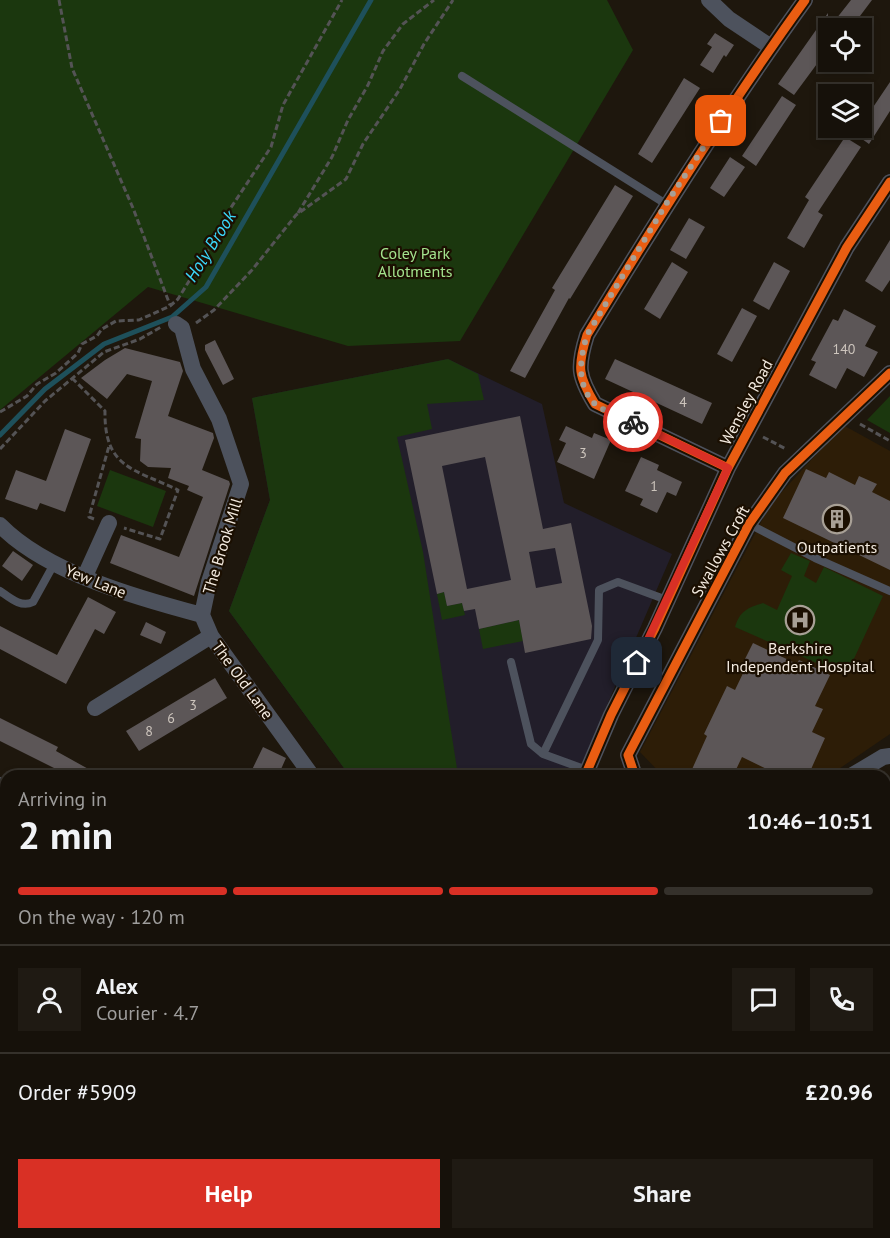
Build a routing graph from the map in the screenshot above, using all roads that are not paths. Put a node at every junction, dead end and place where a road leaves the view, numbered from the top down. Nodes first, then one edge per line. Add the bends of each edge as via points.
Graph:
1 (709, 0) edge
2 (805, 0) edge
3 (771, 46) junction
4 (462, 76) dead end
5 (890, 182) edge
6 (666, 204) junction
7 (179, 326) road end
8 (890, 374) edge
9 (728, 468) junction
10 (109, 523) road end
11 (749, 524) junction
12 (0, 525) edge
13 (54, 564) junction
14 (85, 576) junction
15 (0, 591) edge
16 (890, 591) edge
17 (668, 600) junction
18 (202, 615) junction
19 (211, 636) junction
20 (511, 662) dead end
21 (95, 708) dead end
22 (543, 753) junction
23 (890, 756) edge
24 (306, 770) edge
25 (580, 770) edge
26 (587, 770) edge
27 (633, 770) edge
28 (861, 770) edge

1 - 3 street via 729,19
2 - 3 street
3 - 6 street
4 - 6 lane
5 - 9 street, Wensley Road via 847,247
6 - 9 street via 587,335 580,357 582,384 595,404
7 - 18 street, The Brook Mill via 194,369 219,419 241,484
8 - 11 street, Swallows Croft via 785,472
9 - 17 street, Wensley Road
10 - 14 street
11 - 16 lane
11 - 27 street, Swallows Croft via 628,755
12 - 13 street, Yew Lane
13 - 14 street, Yew Lane
13 - 15 lane via 29,605
14 - 18 street, Yew Lane via 135,597
17 - 22 lane via 618,582 599,590 598,640
17 - 26 street, Wensley Road
18 - 19 street, The Brook Mill
19 - 21 street, The Old Lane
19 - 24 street, The Old Lane
20 - 22 lane via 531,744
22 - 25 lane
23 - 28 street

